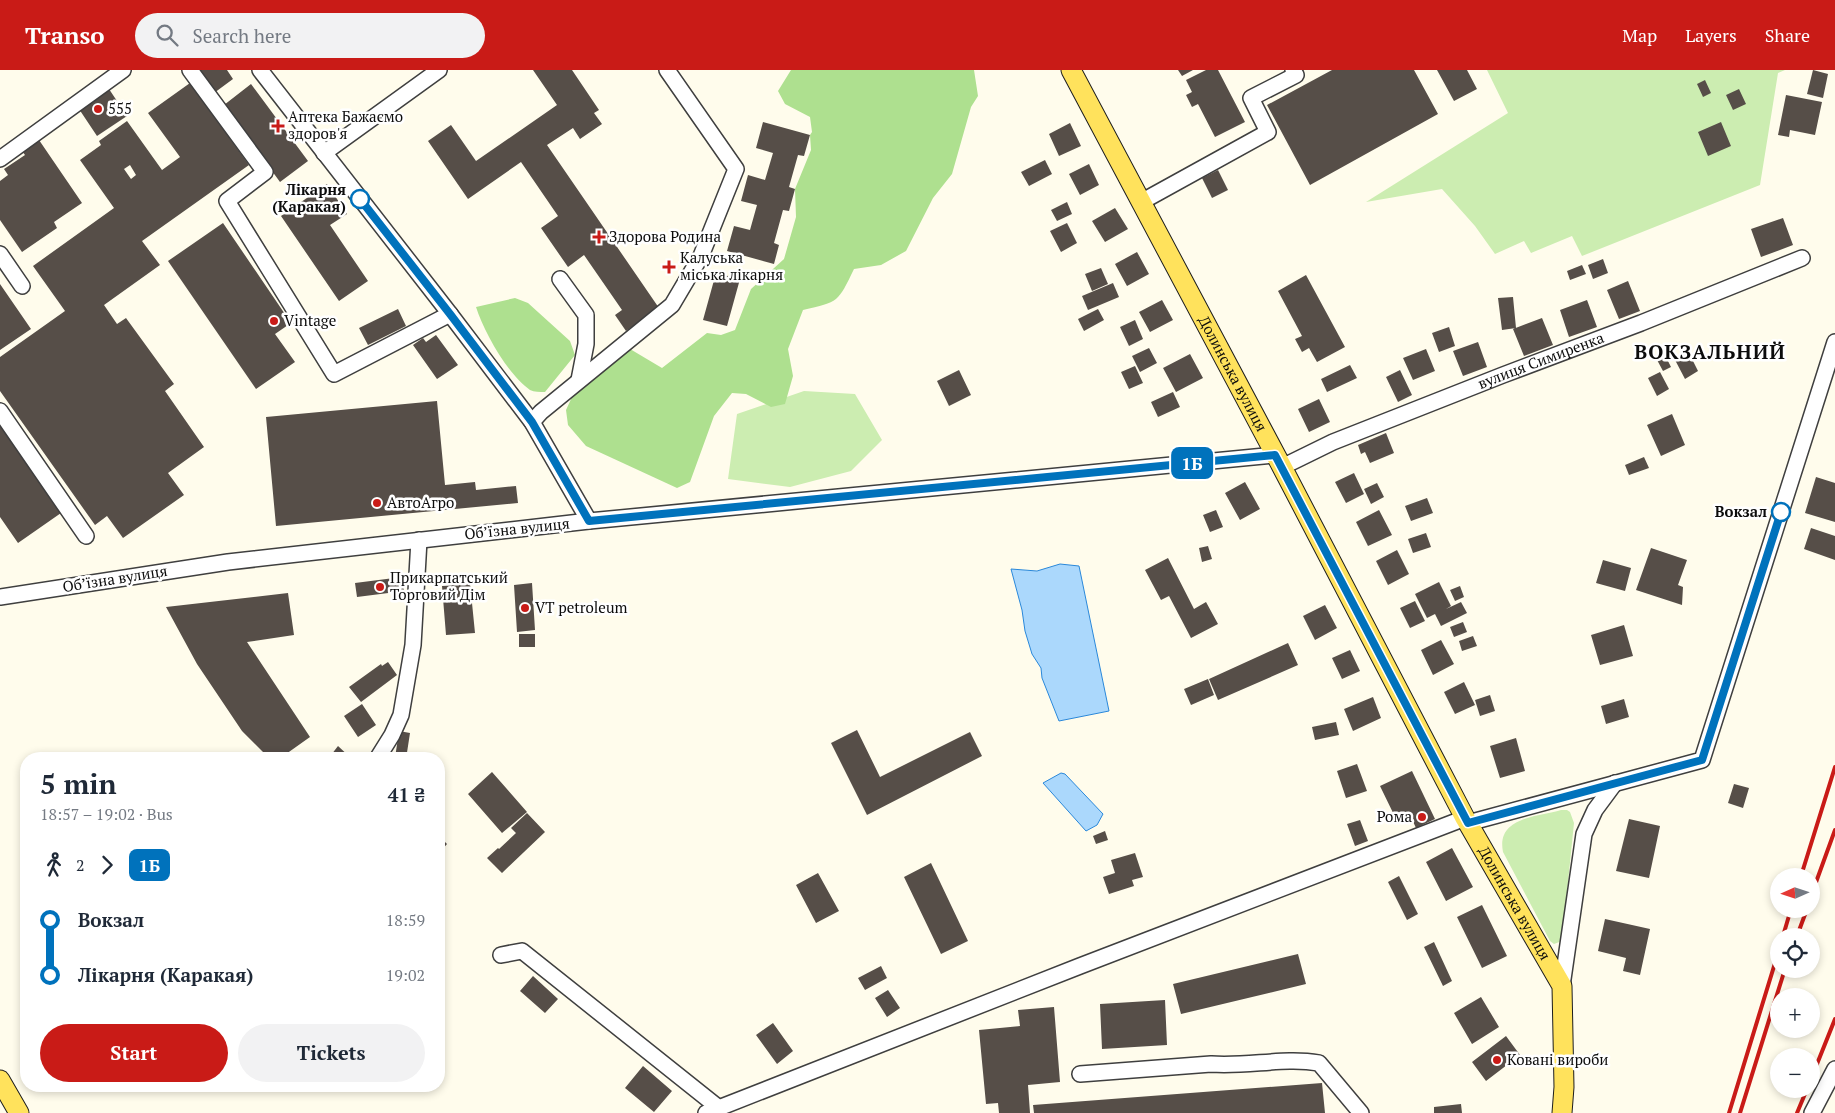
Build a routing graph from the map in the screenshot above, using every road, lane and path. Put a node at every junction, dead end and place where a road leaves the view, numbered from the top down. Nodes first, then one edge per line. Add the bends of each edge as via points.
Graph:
1 (123, 70) edge
2 (190, 70) edge
3 (260, 70) edge
4 (440, 70) edge
5 (667, 70) edge
6 (1071, 70) edge
7 (1293, 70) edge
8 (324, 153) junction
9 (0, 159) edge
10 (1141, 202) junction
11 (0, 254) edge
12 (1802, 258) dead end
13 (560, 279) dead end
14 (22, 286) dead end
15 (450, 314) junction
16 (1835, 342) edge
17 (579, 380) junction
18 (0, 411) edge
19 (532, 422) junction
20 (1279, 461) junction
21 (589, 521) junction
22 (86, 536) dead end
23 (419, 540) junction
24 (0, 597) edge
25 (381, 752) edge
26 (1615, 783) junction
27 (1467, 820) junction
28 (501, 955) dead end
29 (1562, 986) junction
30 (1835, 1069) edge
31 (1080, 1074) dead end
32 (0, 1080) edge
33 (713, 1110) edge
34 (19, 1113) edge
35 (1361, 1113) edge
36 (1562, 1113) edge
37 (1812, 1113) edge

1 - 9 street
2 - 15 street via 265,172 227,201 334,374
3 - 8 street
4 - 8 street
5 - 17 street via 736,169 701,256 672,305
6 - 10 main road, Долинська вулиця
7 - 10 street via 1296,75 1251,98 1268,132
8 - 15 street
10 - 20 main road, Долинська вулиця
11 - 14 street
12 - 20 street, вулиця Симиренка via 1650,320
13 - 17 street via 586,315 586,344
15 - 19 street
16 - 26 street via 1702,760
17 - 19 street
18 - 22 street
19 - 21 street
20 - 21 street, Обʼїзна вулиця
20 - 27 main road, Долинська вулиця
21 - 23 street, Обʼїзна вулиця
23 - 24 street, Обʼїзна вулиця via 228,562
23 - 25 street via 414,645 401,715
26 - 27 street
26 - 29 street via 1594,810 1584,834
27 - 29 main road, Долинська вулиця
27 - 33 street via 1080,966
28 - 33 street via 522,951
29 - 36 main road, Долинська вулиця
30 - 37 street
31 - 35 street via 1302,1060 1319,1063
32 - 34 main road

